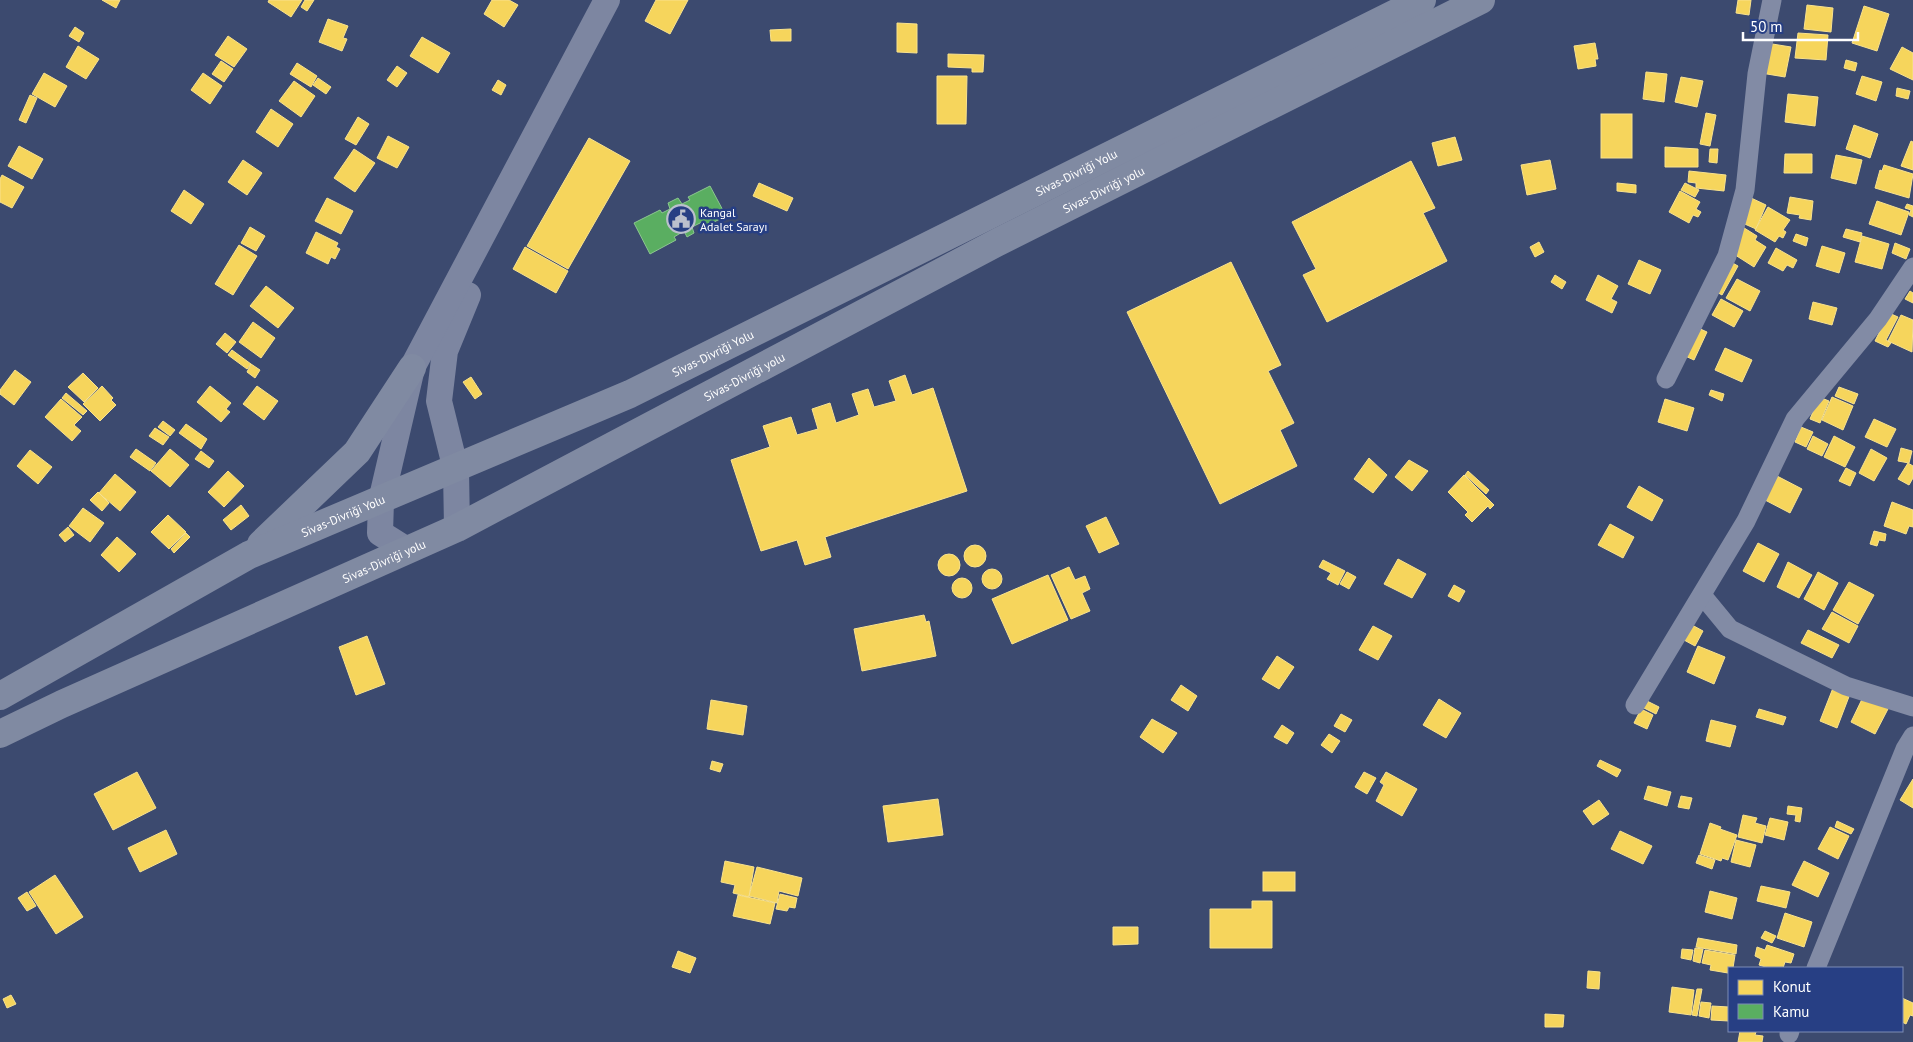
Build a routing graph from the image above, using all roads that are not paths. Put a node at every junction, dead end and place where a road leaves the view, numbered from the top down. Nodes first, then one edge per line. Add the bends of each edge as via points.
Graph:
1 (607, 0) edge
2 (1422, 0) edge
3 (1481, 0) edge
4 (1772, 0) edge
5 (537, 134) junction
6 (1913, 267) edge
7 (412, 368) junction
8 (1666, 379) dead end
9 (456, 470) junction
10 (382, 500) junction
11 (457, 528) junction
12 (407, 550) junction
13 (249, 555) junction
14 (1702, 595) junction
15 (0, 696) edge
16 (1635, 705) dead end
17 (1913, 707) edge
18 (0, 734) edge
19 (1913, 736) edge
20 (1816, 967) edge

1 - 5 street
2 - 9 main road, Sivas-Divriği Yolu via 630,394
3 - 11 main road, Sivas-Divriği yolu via 1000,241
4 - 8 street via 1757,74 1744,190 1727,256
5 - 7 street
5 - 9 street via 445,351 439,401
6 - 14 street via 1878,318 1795,419 1746,521
7 - 10 street
7 - 13 main road via 356,452
9 - 10 main road, Sivas-Divriği Yolu
9 - 11 street
10 - 12 street via 380,533
10 - 13 main road, Sivas-Divriği Yolu
11 - 12 main road, Sivas-Divriği yolu
12 - 18 main road, Sivas-Divriği yolu
13 - 15 main road, Sivas-Divriği Yolu
14 - 16 street
14 - 17 street via 1730,629 1846,686
19 - 20 street

